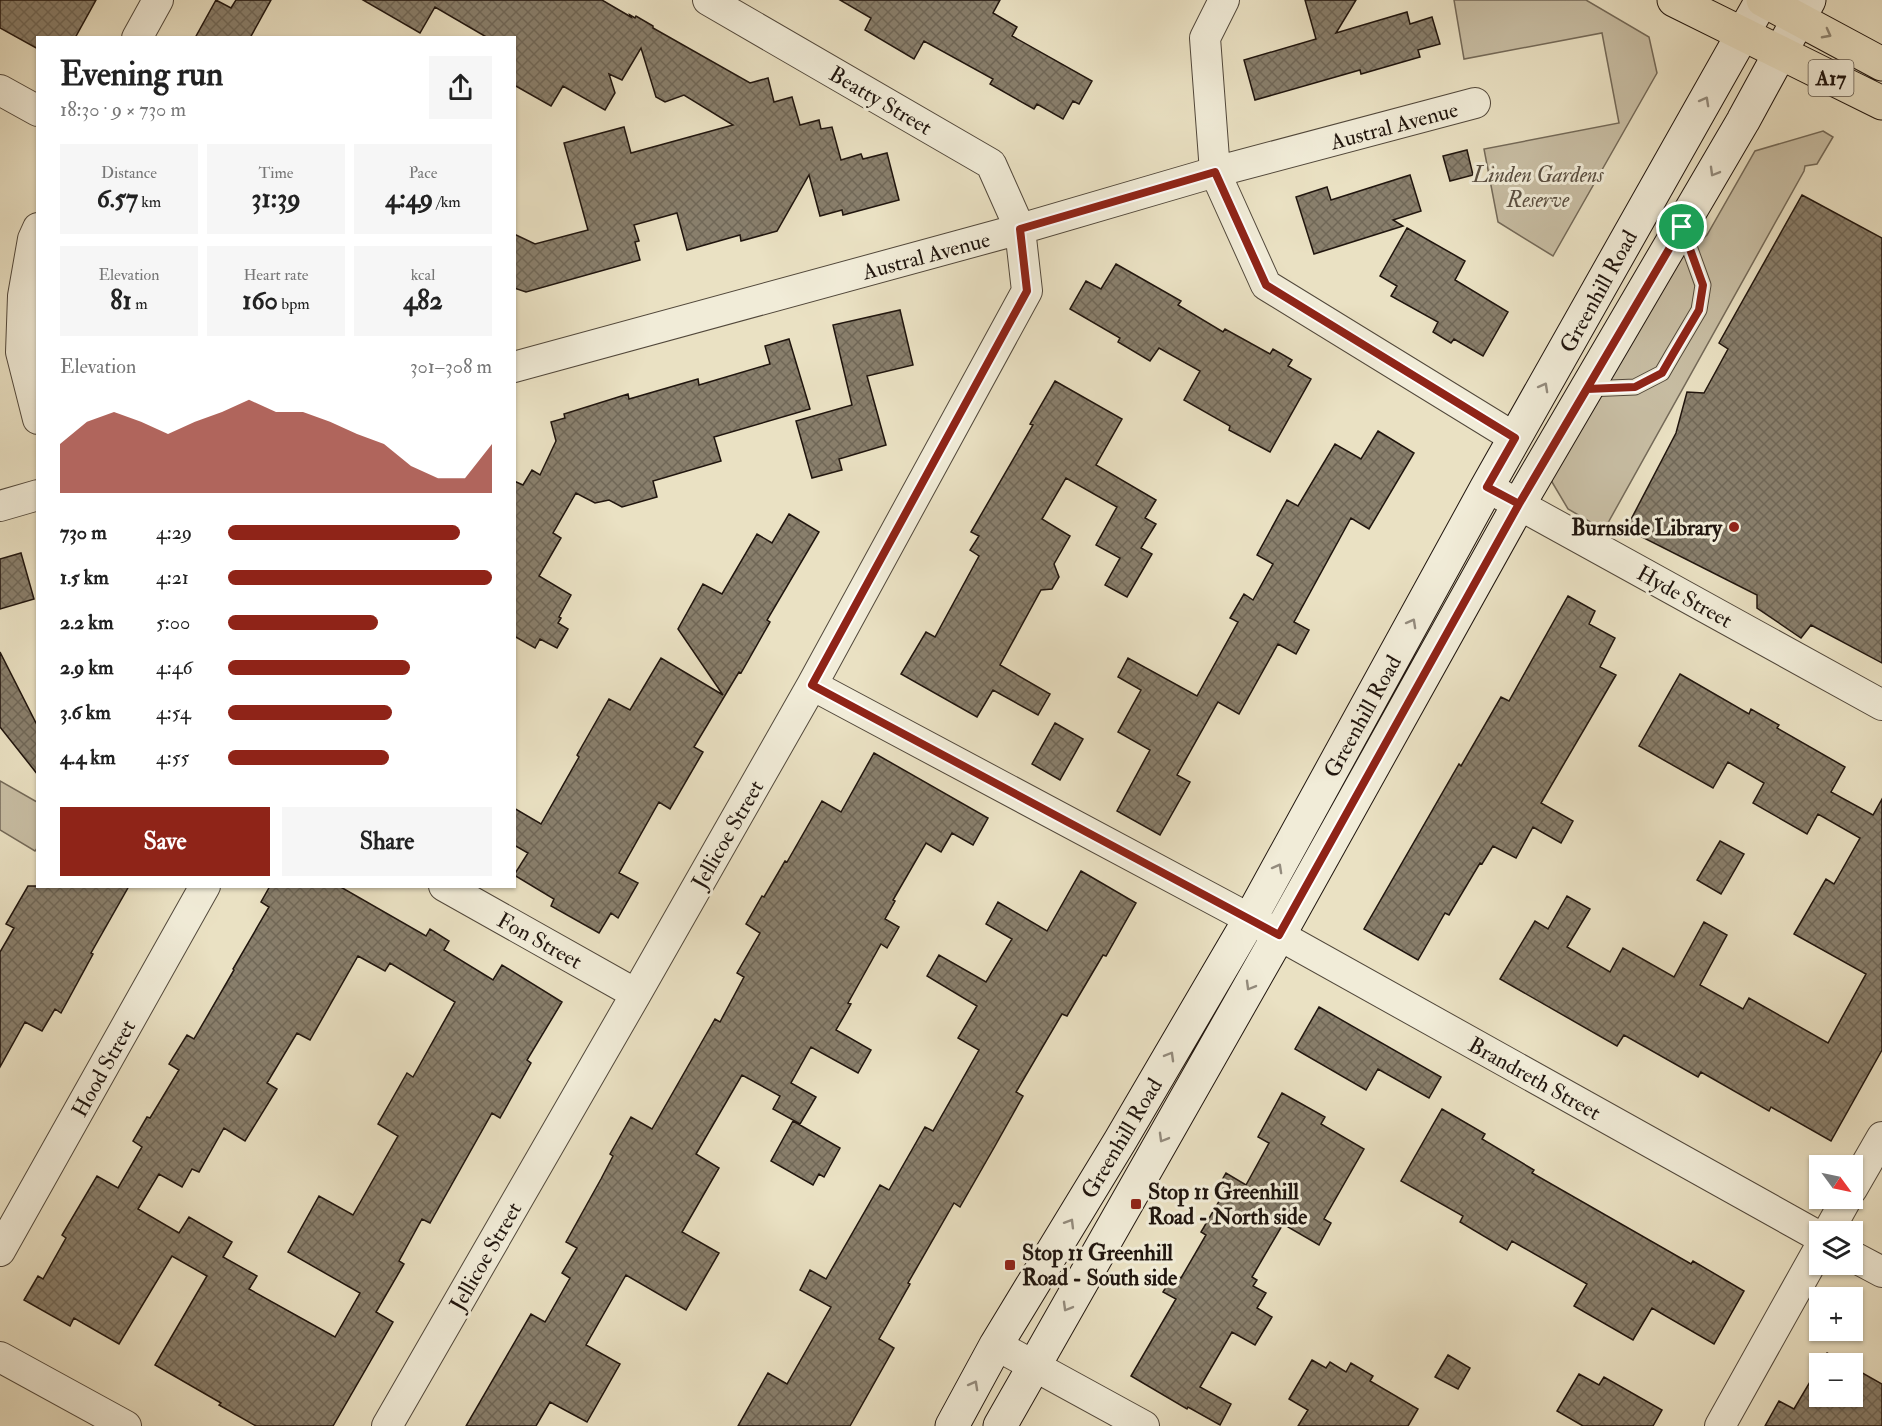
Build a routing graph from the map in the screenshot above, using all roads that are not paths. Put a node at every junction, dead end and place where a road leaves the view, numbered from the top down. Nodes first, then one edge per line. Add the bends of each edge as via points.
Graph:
1 (158, 0) edge
2 (708, 0) edge
3 (1224, 0) edge
4 (1674, 0) edge
5 (1762, 0) edge
6 (1804, 10) edge
7 (1743, 34) junction
8 (137, 36) edge
9 (1781, 53) junction
10 (1882, 64) edge
11 (0, 90) edge
12 (1476, 103) dead end
13 (1882, 103) edge
14 (36, 110) edge
15 (1215, 172) junction
16 (1682, 227) junction
17 (1020, 229) junction
18 (36, 232) edge
19 (516, 366) edge
20 (1587, 389) junction
21 (36, 411) edge
22 (1515, 438) junction
23 (1487, 487) junction
24 (36, 496) edge
25 (1519, 504) junction
26 (0, 506) edge
27 (812, 685) junction
28 (1882, 705) edge
29 (204, 888) edge
30 (448, 888) edge
31 (1250, 919) junction
32 (1279, 935) junction
33 (636, 994) junction
34 (1882, 1137) edge
35 (1863, 1170) edge
36 (1809, 1231) edge
37 (0, 1251) edge
38 (1863, 1262) edge
39 (1809, 1267) edge
40 (1882, 1272) edge
41 (996, 1345) junction
42 (0, 1357) edge
43 (1034, 1365) junction
44 (126, 1426) edge
45 (387, 1426) edge
46 (952, 1426) edge
47 (1000, 1426) edge
48 (1144, 1426) edge
49 (1720, 1426) edge

1 - 8 street
2 - 17 street, Beatty Street via 991,164
3 - 15 street via 1205,38
4 - 7 highway, A17
5 - 6 highway, A17
5 - 7 main road, Greenhill Road
6 - 9 main road, Greenhill Road
6 -> 10 highway, A17
7 - 9 highway, A17
22 -> 7 main road, Greenhill Road
9 - 13 highway, A17
9 -> 16 main road, Greenhill Road
11 - 14 street
12 - 15 street, Austral Avenue
15 - 17 street, Austral Avenue
15 - 22 street via 1266,285
16 - 20 main road, Greenhill Road
16 - 20 lane via 1703,285 1699,310 1689,328 1662,373 1635,387
17 - 19 street, Austral Avenue
17 - 27 street, Jellicoe Street via 1027,291
18 - 21 street via 23,296 21,352
20 - 25 main road, Greenhill Road
22 - 23 main road, Greenhill Road
23 - 25 street, Hyde Street
31 -> 23 main road, Greenhill Road
24 - 26 street
25 - 28 street, Hyde Street
25 - 32 main road, Greenhill Road
27 - 31 street, Brandreth Street
27 - 33 street, Jellicoe Street
29 - 37 street, Hood Street
30 - 33 street, Fon Street
31 - 32 street, Brandreth Street
41 -> 31 main road, Greenhill Road
32 - 36 street, Brandreth Street
32 -> 43 main road, Greenhill Road
33 - 45 street, Jellicoe Street
34 - 35 street
38 - 40 street
39 - 49 street
41 - 43 street
46 -> 41 main road, Greenhill Road
42 - 44 street
43 - 47 main road, Greenhill Road
43 - 48 street

